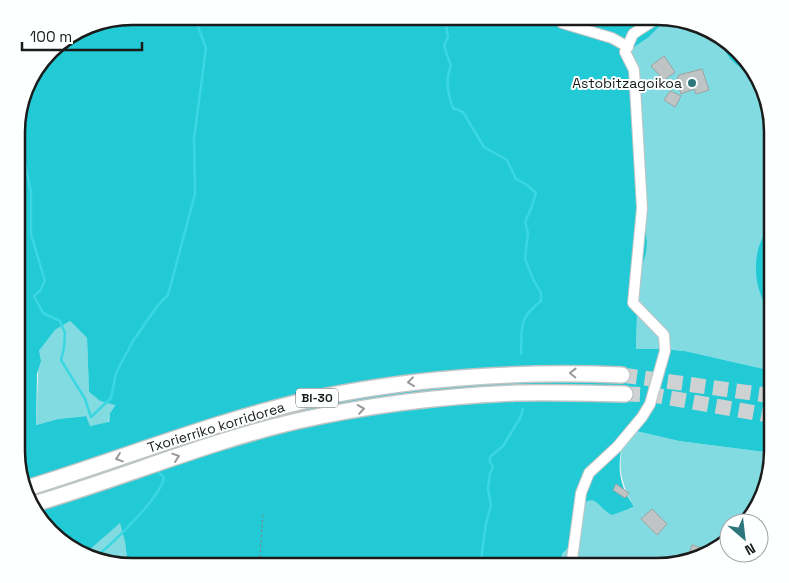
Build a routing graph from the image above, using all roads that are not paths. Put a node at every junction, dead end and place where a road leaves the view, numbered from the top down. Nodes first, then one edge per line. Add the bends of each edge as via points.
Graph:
1 (569, 25) edge
2 (646, 25) edge
3 (628, 47) junction
4 (622, 375) tunnel mouth
5 (625, 394) tunnel mouth
6 (31, 487) edge
7 (38, 502) edge
8 (571, 558) edge

1 - 3 street via 612,38
2 - 3 street via 633,34
3 - 8 street via 625,52 634,70 642,208 633,303 664,335 665,351 650,404 642,417 589,474 581,493
4 -> 6 highway, Txorierriko korridorea / BI-30 via 538,373 478,376 404,383 318,398 206,429
7 -> 5 highway, Txorierriko korridorea / BI-30 via 228,440 340,412 514,393

